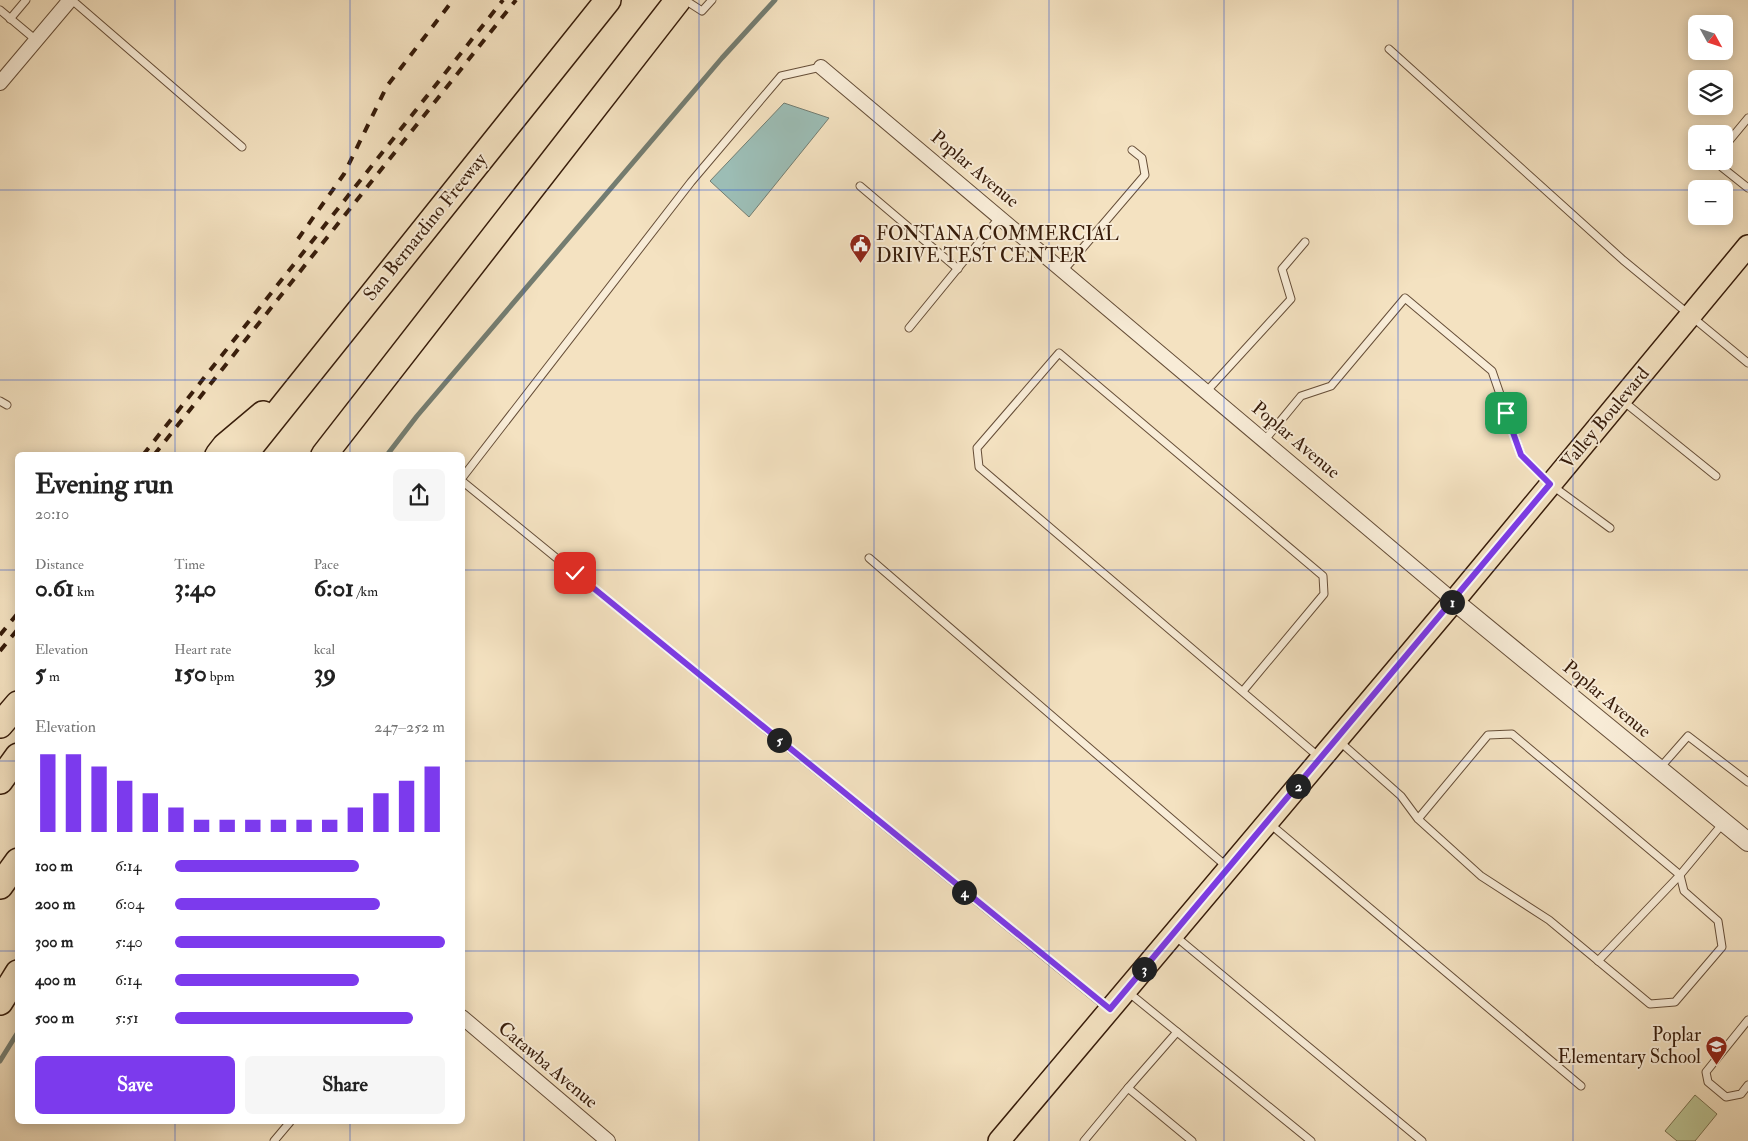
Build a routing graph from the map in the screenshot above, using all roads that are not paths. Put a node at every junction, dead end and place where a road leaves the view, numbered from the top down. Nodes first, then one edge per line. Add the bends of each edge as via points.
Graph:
1 (26, 0) edge
2 (71, 0) edge
3 (608, 0) edge
4 (678, 0) edge
5 (685, 0) edge
6 (712, 0) edge
7 (0, 10) edge
8 (10, 19) junction
9 (36, 40) junction
10 (1388, 49) dead end
11 (821, 67) joint
12 (0, 83) edge
13 (1748, 118) edge
14 (1733, 136) edge
15 (242, 147) dead end
16 (1132, 150) dead end
17 (1725, 170) edge
18 (860, 186) dead end
19 (1748, 188) edge
20 (1000, 218) junction
21 (1305, 242) dead end
22 (1748, 246) edge
23 (958, 269) junction
24 (1063, 271) junction
25 (1691, 314) junction
26 (909, 328) dead end
27 (1748, 362) edge
28 (304, 380) junction
29 (1206, 392) junction
30 (1621, 399) junction
31 (365, 402) junction
32 (1264, 441) junction
33 (220, 452) edge
34 (246, 452) edge
35 (326, 452) edge
36 (338, 452) edge
37 (465, 476) edge
38 (1716, 476) dead end
39 (465, 482) edge
40 (1550, 484) junction
41 (1610, 528) dead end
42 (869, 558) dead end
43 (1454, 601) junction
44 (1243, 691) junction
45 (15, 708) edge
46 (0, 725) edge
47 (1337, 739) junction
48 (1321, 758) junction
49 (15, 760) edge
50 (1659, 769) junction
51 (0, 781) edge
52 (1748, 782) edge
53 (1418, 819) junction
54 (1268, 822) junction
55 (1724, 822) junction
56 (1748, 842) edge
57 (15, 865) edge
58 (1228, 868) junction
59 (1680, 875) junction
60 (0, 886) edge
61 (1173, 934) junction
62 (1598, 961) junction
63 (15, 978) edge
64 (1126, 990) junction
65 (0, 1002) edge
66 (1110, 1009) junction
67 (465, 1020) edge
68 (1748, 1020) edge
69 (1177, 1032) junction
70 (1748, 1085) edge
71 (1581, 1086) dead end
72 (1128, 1088) junction
73 (288, 1124) edge
74 (274, 1141) edge
75 (608, 1141) edge
76 (999, 1141) edge
77 (1084, 1141) edge
78 (1192, 1141) edge
79 (1311, 1141) edge
80 (1422, 1141) edge

1 - 8 lane
2 - 9 street
2 - 15 lane
3 - 28 highway, San Bernardino Freeway
4 - 31 highway
5 - 6 lane via 702,10
7 - 8 lane
8 - 9 lane
9 - 12 street
10 - 25 lane via 1623,260
11 - 20 street, Poplar Avenue
11 - 37 lane via 781,76 691,182
13 - 14 lane
16 - 24 lane via 1142,158 1145,175
17 - 19 lane
18 - 23 lane
20 - 23 lane
20 - 24 street, Poplar Avenue
21 - 29 lane via 1282,269 1291,299
22 - 25 main road, Valley Boulevard
23 - 26 lane
24 - 29 street, Poplar Avenue
25 - 27 lane
25 - 30 main road, Valley Boulevard
28 - 33 highway
28 - 34 highway, San Bernardino Freeway
29 - 32 street, Poplar Avenue
30 - 38 lane
30 - 40 main road, Valley Boulevard
31 - 35 highway
31 - 36 highway
32 - 40 lane via 1301,396 1331,386 1405,298 1492,371 1521,455
32 - 43 street, Poplar Avenue
39 - 66 lane
40 - 41 lane
40 - 43 main road, Valley Boulevard
42 - 58 lane
43 - 47 main road, Valley Boulevard
43 - 50 street, Poplar Avenue
44 - 44 lane via 979,467 976,448 1059,353 1322,576 1324,594
44 - 48 lane
45 - 46 highway
47 - 48 main road, Valley Boulevard
47 - 53 lane via 1401,796
48 - 54 main road, Valley Boulevard
49 - 51 highway
50 - 52 lane via 1688,736
50 - 55 street, Poplar Avenue
53 - 59 lane via 1488,735 1512,734
53 - 62 lane via 1481,876 1549,920
54 - 58 main road, Valley Boulevard
54 - 71 lane
55 - 56 street, Poplar Avenue
55 - 59 lane
57 - 60 highway
58 - 61 main road, Valley Boulevard
59 - 62 lane
59 - 62 lane via 1684,891 1718,921 1722,946 1675,1002 1650,1004
61 - 64 main road, Valley Boulevard
61 - 80 lane
63 - 65 highway
64 - 66 main road, Valley Boulevard
64 - 69 lane
66 - 76 main road, Valley Boulevard
67 - 75 street, Catawba Avenue
68 - 70 lane via 1706,1072 1708,1082 1726,1097 1741,1094
69 - 72 lane
69 - 79 lane
72 - 77 lane
72 - 78 lane
73 - 74 lane

